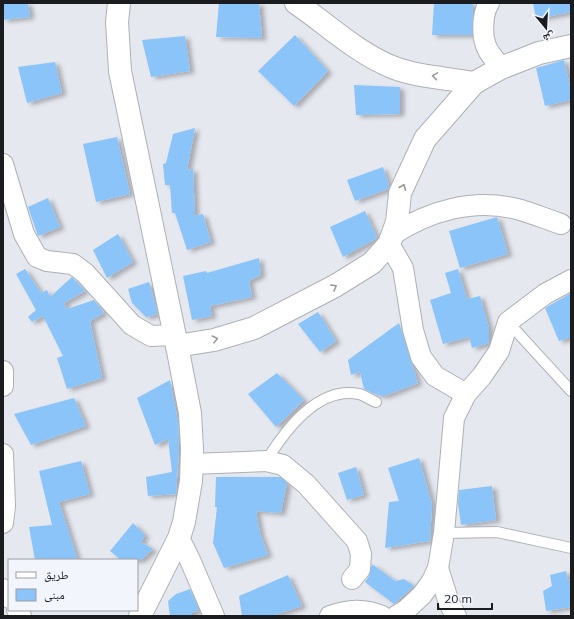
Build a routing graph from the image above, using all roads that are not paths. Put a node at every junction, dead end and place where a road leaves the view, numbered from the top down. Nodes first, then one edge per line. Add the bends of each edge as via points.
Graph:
1 (119, 3) edge
2 (489, 3) edge
3 (304, 5) edge
4 (571, 46) edge
5 (501, 68) junction
6 (474, 83) junction
7 (3, 164) edge
8 (561, 224) dead end
9 (390, 240) junction
10 (571, 280) edge
11 (508, 322) junction
12 (176, 340) junction
13 (3, 371) edge
14 (3, 386) edge
15 (571, 390) edge
16 (466, 394) junction
17 (376, 402) dead end
18 (3, 454) edge
19 (266, 461) junction
20 (192, 464) junction
21 (3, 522) edge
22 (444, 533) junction
23 (178, 538) junction
24 (571, 548) edge
25 (438, 568) junction
26 (352, 579) dead end
27 (140, 616) edge
28 (214, 616) edge
29 (330, 616) edge
30 (382, 616) edge
31 (396, 616) edge
32 (456, 616) edge

1 - 12 street via 120,71
2 - 5 street via 483,29 487,49
6 -> 3 street via 414,73 376,60
4 - 5 street via 539,53
5 - 6 street
9 -> 6 street via 397,222 400,193 425,139
7 - 12 street via 24,234 36,257 73,264 132,325 151,336
8 - 9 street via 517,209 489,205 472,206 432,214 411,223
12 -> 9 street via 214,340 254,328 335,286 372,263
9 - 16 street via 403,268 421,357 435,376
10 - 11 street via 545,294
11 - 15 lane
11 - 16 street via 499,351
12 - 20 street via 190,413
13 - 14 street
16 - 22 street via 454,418
17 - 19 lane via 359,394 337,395 316,404 296,419
18 - 21 street
19 - 20 street
19 - 26 street via 283,465 295,474 357,541 361,554 360,569
20 - 23 street via 184,522
22 - 24 lane via 497,532
22 - 25 street
23 - 27 street
23 - 28 street
25 - 31 street via 422,595
25 - 32 street
29 - 30 street via 348,610 359,610

